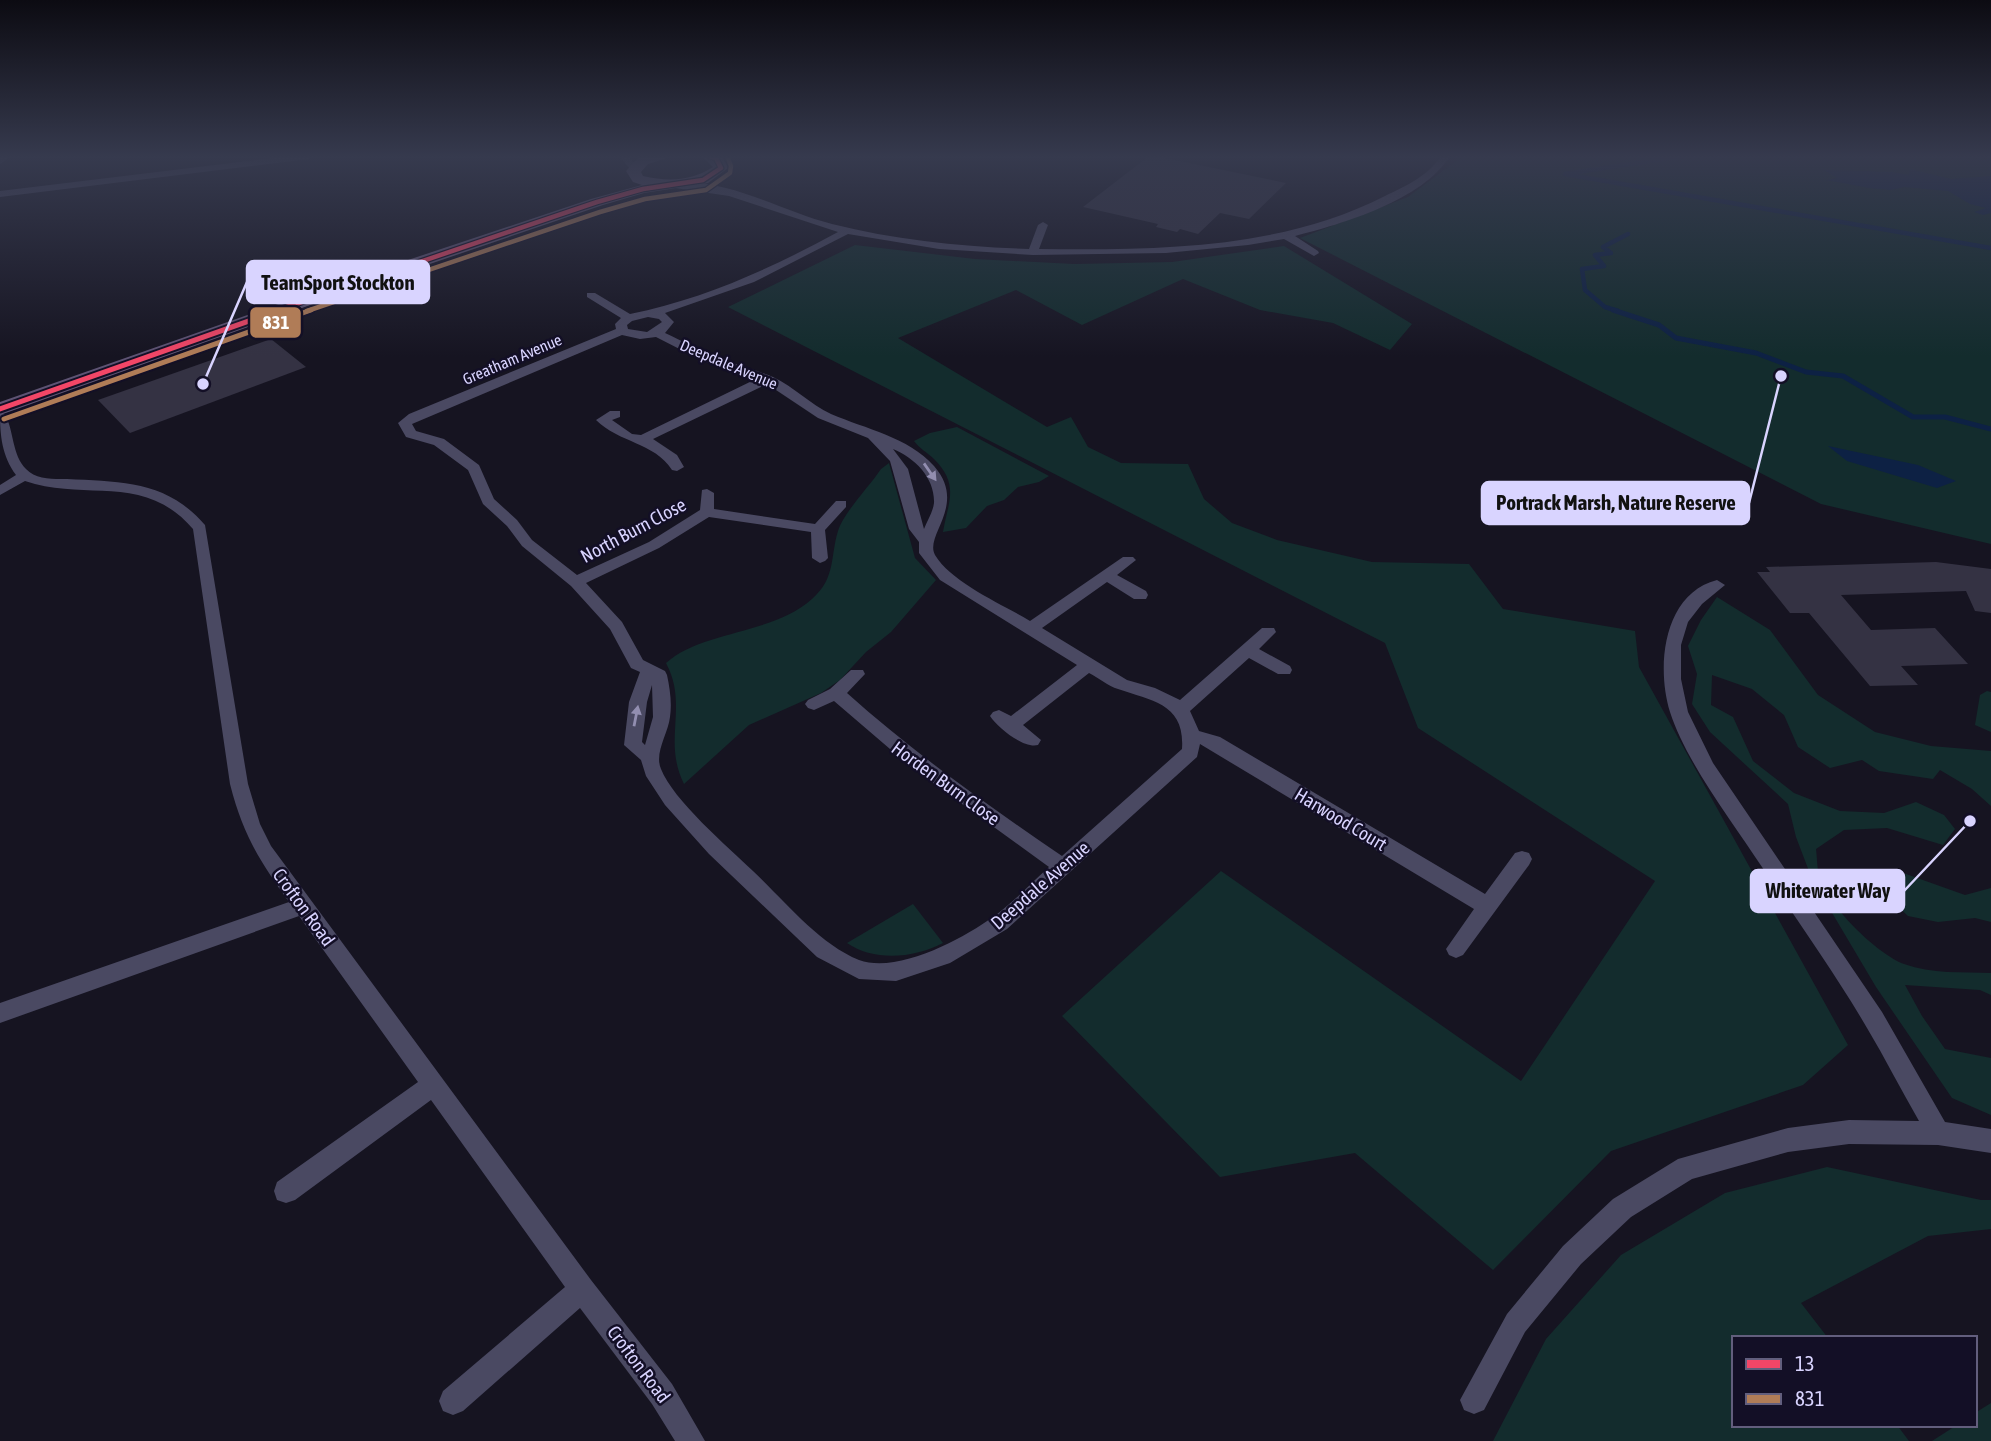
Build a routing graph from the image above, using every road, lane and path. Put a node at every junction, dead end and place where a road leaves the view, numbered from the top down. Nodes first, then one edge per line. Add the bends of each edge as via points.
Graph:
1 (507, 223) edge
2 (534, 223) edge
3 (818, 223) edge
4 (1325, 223) edge
5 (1043, 225) dead end
6 (846, 231) junction
7 (1284, 234) junction
8 (1033, 253) junction
9 (1314, 253) dead end
10 (591, 295) dead end
11 (698, 302) junction
12 (648, 314) junction
13 (628, 318) junction
14 (668, 322) junction
15 (622, 331) junction
16 (657, 333) junction
17 (767, 379) junction
18 (0, 395) edge
19 (0, 409) edge
20 (615, 414) dead end
21 (0, 417) edge
22 (874, 437) junction
23 (643, 439) junction
24 (677, 467) dead end
25 (24, 476) junction
26 (0, 491) edge
27 (707, 493) dead end
28 (841, 504) dead end
29 (707, 512) junction
30 (818, 529) junction
31 (926, 542) junction
32 (820, 558) dead end
33 (1128, 560) dead end
34 (1106, 575) junction
35 (576, 582) junction
36 (1717, 585) dead end
37 (1140, 595) dead end
38 (1030, 629) junction
39 (1268, 632) dead end
40 (1247, 650) junction
41 (1088, 665) junction
42 (649, 670) junction
43 (1284, 670) dead end
44 (856, 674) dead end
45 (836, 693) junction
46 (814, 705) dead end
47 (1180, 710) junction
48 (1194, 736) junction
49 (1032, 740) dead end
50 (649, 757) junction
51 (1522, 859) dead end
52 (1062, 866) junction
53 (303, 906) junction
54 (1487, 906) junction
55 (1456, 949) dead end
56 (0, 1013) edge
57 (433, 1085) junction
58 (1938, 1133) junction
59 (1991, 1141) edge
60 (286, 1191) dead end
61 (582, 1289) junction
62 (1474, 1399) dead end
63 (453, 1401) dead end
64 (691, 1439) edge

1 - 18 main road
2 - 19 main road
3 - 6 street
4 - 7 street
5 - 8 street
6 - 8 street via 915,243
6 - 11 street via 767,274
7 - 8 street via 1214,248
7 - 9 street
10 - 13 street
11 - 12 street
11 - 14 street
12 - 13 street
12 - 14 street via 663,316
13 - 15 street via 621,324
14 - 16 street
15 - 16 street via 640,336
15 - 35 street, Greatham Avenue via 405,423 411,434 439,442 474,468 488,501 527,543
16 - 17 street, Deepdale Avenue via 707,358
17 - 22 street, Deepdale Avenue via 823,415
17 - 23 street
20 - 23 street via 603,420 628,437
21 - 25 street via 14,464
22 - 31 street via 896,459 916,529
22 -> 31 street, Deepdale Avenue via 913,452 938,482 941,506
23 - 24 street
25 - 26 street
25 - 53 street, Crofton Road via 156,492 189,511 200,528 239,784 250,824
27 - 29 street, North Burn Close
28 - 30 street
29 - 30 street, North Burn Close
29 - 35 street, North Burn Close via 653,545
30 - 32 street
31 - 38 street via 926,553 946,577
33 - 34 street
34 - 37 street
34 - 38 street
35 - 42 street via 617,626 636,664
36 - 58 street via 1696,600 1679,621 1673,667 1679,712 1706,767 1874,1019
38 - 41 street
39 - 40 street
40 - 43 street
40 - 47 street
41 - 47 street
41 - 49 street via 1005,721
42 - 50 street via 659,675 664,716
50 -> 42 street, Deepdale Avenue via 633,744 638,702
44 - 45 street
45 - 46 street
45 - 52 street, Horden Burn Close via 891,743
47 - 48 street
48 - 52 street, Deepdale Avenue via 1191,752
48 - 54 street, Harwood Court via 1214,742
50 - 52 street, Deepdale Avenue via 652,771 672,800 716,848 824,951 859,970 896,972 943,956 1000,923
51 - 54 street
53 - 56 street
53 - 57 street, Crofton Road
54 - 55 street
57 - 60 street
57 - 61 street, Crofton Road
58 - 59 street
58 - 62 street via 1849,1132 1788,1140 1687,1168 1622,1208 1572,1255 1516,1323
61 - 63 street
61 - 64 street, Crofton Road

